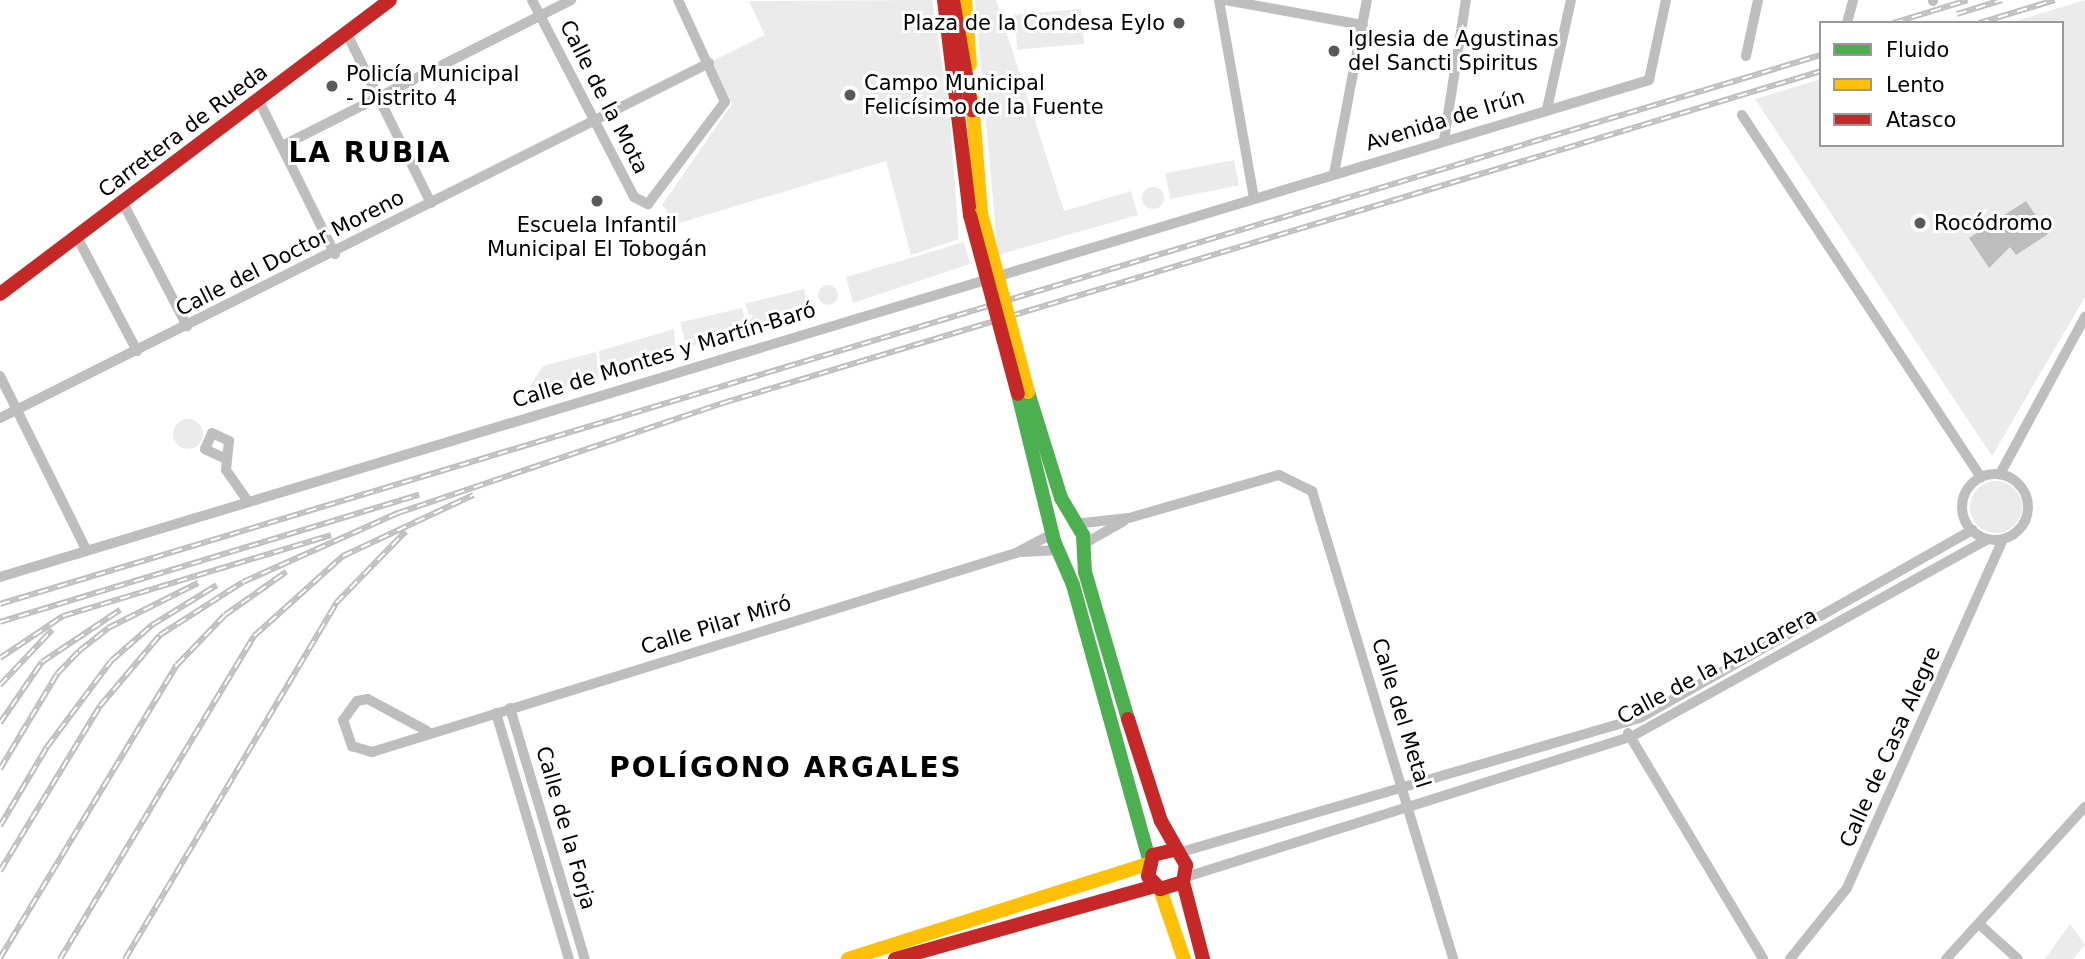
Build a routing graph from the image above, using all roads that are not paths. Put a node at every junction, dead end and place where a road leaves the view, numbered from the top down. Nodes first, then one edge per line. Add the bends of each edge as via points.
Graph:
1 (390, 0) edge
2 (532, 0) edge
3 (571, 0) edge
4 (678, 0) edge
5 (944, 0) edge
6 (953, 0) edge
7 (965, 0) edge
8 (1219, 0) edge
9 (1225, 0) edge
10 (1367, 0) edge
11 (1466, 0) edge
12 (1571, 0) edge
13 (1666, 0) edge
14 (1758, 0) edge
15 (1853, 0) edge
16 (1268, 3) edge
17 (540, 15) junction
18 (1848, 21) edge
19 (1363, 24) junction
20 (346, 32) junction
21 (1746, 56) dead end
22 (709, 63) junction
23 (379, 98) junction
24 (259, 101) junction
25 (972, 110) junction
26 (1547, 110) junction
27 (1742, 115) dead end
28 (595, 120) junction
29 (1444, 140) junction
30 (282, 146) junction
31 (1334, 174) junction
32 (1254, 198) junction
33 (123, 203) junction
34 (431, 203) junction
35 (975, 214) junction
36 (77, 237) junction
37 (335, 254) junction
38 (0, 294) edge
39 (2085, 317) edge
40 (187, 326) junction
41 (136, 351) junction
42 (0, 376) edge
43 (1023, 393) junction
44 (17, 410) junction
45 (0, 418) edge
46 (223, 458) dead end
47 (2000, 474) junction
48 (1980, 477) junction
49 (248, 502) junction
50 (1129, 518) junction
51 (1074, 524) junction
52 (1972, 530) junction
53 (1054, 533) junction
54 (1988, 539) junction
55 (2003, 539) junction
56 (1082, 545) junction
57 (1059, 550) junction
58 (88, 551) junction
59 (1016, 553) junction
60 (0, 577) edge
61 (510, 708) junction
62 (496, 713) junction
63 (1623, 724) junction
64 (427, 731) junction
65 (1631, 737) junction
66 (1404, 789) junction
67 (1408, 805) junction
68 (2085, 807) edge
69 (1176, 851) junction
70 (1148, 862) junction
71 (1185, 880) junction
72 (1157, 888) junction
73 (1979, 924) junction
74 (569, 959) edge
75 (585, 959) edge
76 (848, 959) edge
77 (895, 959) edge
78 (1184, 959) edge
79 (1203, 959) edge
80 (1452, 959) edge
81 (1763, 959) edge
82 (1790, 959) edge
83 (1946, 959) edge
84 (2018, 959) edge

1 - 20 main road, Carretera de Rueda
2 - 17 street, Calle de la Mota
3 - 17 street
4 - 22 street
5 - 35 main road
6 - 25 main road
7 - 25 main road
8 - 32 street
9 - 16 street
10 - 19 street
11 - 29 street
12 - 26 street
13 - 26 street, Avenida de Irún via 1649,80
14 - 21 street
15 - 18 street
16 - 19 street
17 - 23 street
17 - 28 street, Calle de la Mota
19 - 31 street
20 - 23 street
20 - 24 main road, Carretera de Rueda
22 - 28 street, Calle del Doctor Moreno
22 - 28 street, Calle de la Mota via 725,97 648,204 634,197
23 - 30 street
23 - 34 street
24 - 30 street
24 - 33 main road, Carretera de Rueda
25 - 35 main road
26 - 29 street, Avenida de Irún
27 - 48 street
28 - 34 street, Calle del Doctor Moreno
29 - 31 street, Avenida de Irún
30 - 37 street
31 - 32 street, Avenida de Irún
32 - 49 street, Calle de Montes y Martín-Baró
33 - 36 main road, Carretera de Rueda
33 - 40 street
34 - 37 street, Calle del Doctor Moreno
35 - 43 main road, bridge
36 - 38 main road, Carretera de Rueda
36 - 41 street
37 - 40 street, Calle del Doctor Moreno
39 - 47 street
40 - 41 street, Calle del Doctor Moreno
41 - 44 street, Calle del Doctor Moreno
42 - 44 street
43 - 51 main road
43 - 53 main road
44 - 45 street, Calle del Doctor Moreno
44 - 58 street
46 - 49 street
47 - 48 street
47 - 55 street via 2023,489 2028,509 2020,528
48 - 52 street via 1963,501
49 - 58 street, Calle de Montes y Martín-Baró
50 - 51 street
50 - 56 street
50 - 66 street, Calle del Metal via 1279,475 1303,482 1316,499
51 - 53 main road
51 - 56 main road via 1083,535
52 - 54 street
52 - 63 street, Calle de la Azucarera
53 - 57 main road
53 - 59 street, Calle Pilar Miró
54 - 55 street
54 - 65 street, Calle de la Azucarera
55 - 82 street, Calle de Casa Alegre via 1847,888
56 - 57 main road via 1073,552
56 - 69 main road via 1131,731
57 - 59 street, Calle Pilar Miró
57 - 70 main road via 1143,818
58 - 60 street, Calle de Montes y Martín-Baró
59 - 61 street, Calle Pilar Miró
61 - 62 street, Calle Pilar Miró
61 - 75 street, Calle de la Forja
62 - 64 street, Calle Pilar Miró
62 - 74 street, Calle de la Forja
63 - 65 street
63 - 66 street, Calle de la Azucarera
64 - 64 street, Calle Pilar Miró via 368,699 357,701 343,720 347,740 364,752
65 - 67 street, Calle de la Azucarera
65 - 81 street
66 - 67 street, Calle del Metal
66 - 69 street, Calle de la Azucarera
67 - 71 street, Calle de la Azucarera
67 - 80 street, Calle del Metal
68 - 73 street
69 - 70 main road
69 - 71 main road
70 - 72 main road
70 - 76 main road
71 - 72 main road
71 - 79 main road
72 - 77 main road
72 - 78 main road
73 - 83 street
73 - 84 street

